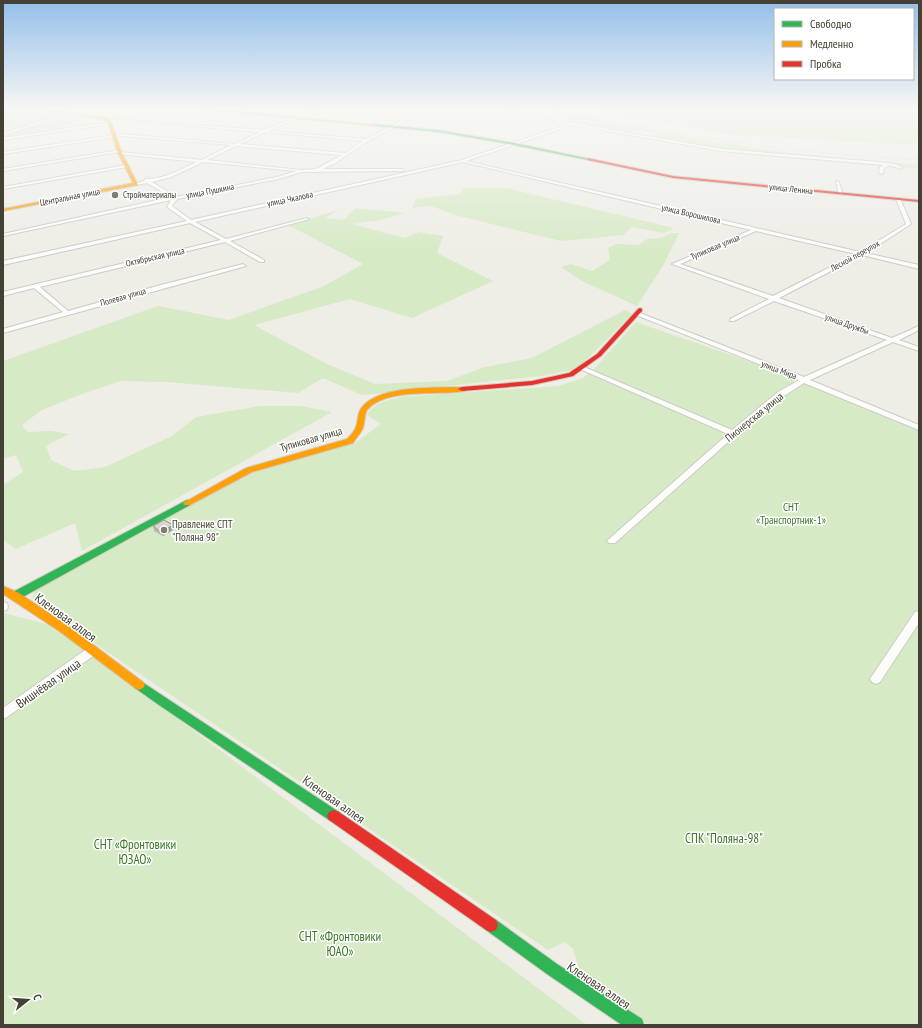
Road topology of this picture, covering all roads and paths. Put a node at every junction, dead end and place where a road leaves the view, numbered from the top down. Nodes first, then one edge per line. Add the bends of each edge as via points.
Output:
1 (93, 156) edge
2 (121, 156) edge
3 (161, 156) edge
4 (212, 156) edge
5 (342, 156) edge
6 (478, 156) edge
7 (572, 156) edge
8 (789, 156) edge
9 (204, 160) junction
10 (463, 161) junction
11 (887, 165) junction
12 (126, 166) junction
13 (901, 168) dead end
14 (3, 170) edge
15 (420, 170) junction
16 (302, 171) junction
17 (881, 173) dead end
18 (146, 180) junction
19 (837, 182) dead end
20 (136, 184) junction
21 (3, 188) edge
22 (840, 194) junction
23 (175, 198) junction
24 (898, 199) junction
25 (919, 201) edge
26 (3, 210) edge
27 (307, 218) dead end
28 (190, 221) junction
29 (756, 229) junction
30 (3, 235) edge
31 (224, 241) junction
32 (862, 253) junction
33 (262, 261) dead end
34 (3, 263) edge
35 (675, 264) joint
36 (243, 266) dead end
37 (919, 268) edge
38 (35, 286) junction
39 (3, 294) edge
40 (775, 298) junction
41 (639, 312) joint
42 (67, 313) junction
43 (732, 320) dead end
44 (919, 328) edge
45 (3, 331) edge
46 (894, 340) junction
47 (919, 349) edge
48 (582, 368) junction
49 (804, 380) junction
50 (919, 428) edge
51 (733, 433) junction
52 (612, 542) dead end
53 (3, 590) edge
54 (15, 596) junction
55 (919, 615) edge
56 (92, 651) junction
57 (876, 679) dead end
58 (3, 714) edge
59 (636, 1025) edge

1 - 14 street
2 - 12 street
3 - 9 street
4 - 9 street, Центральная улица
5 - 16 street, улица Пушкина via 320,169
6 - 10 street, улица Чкалова
7 - 22 street, улица Ленина via 673,177
8 - 11 street
9 - 16 street
9 - 18 street, Центральная улица via 170,176
10 - 15 street, улица Чкалова
10 - 29 street, улица Ворошилова
11 - 13 street
11 - 17 street via 882,167
12 - 20 street
12 - 21 street
15 - 16 street
15 - 28 street, улица Чкалова
16 - 23 street, улица Пушкина
18 - 20 street, Центральная улица
18 - 23 street
19 - 22 street
20 - 26 street, Центральная улица
22 - 24 street, улица Ленина
23 - 28 street via 169,206
23 - 30 street, улица Пушкина
24 - 25 street, улица Ленина
24 - 32 street, Лесной переулок via 909,224
27 - 31 street, Октябрьская улица
28 - 31 street
28 - 34 street, улица Чкалова
29 - 32 street, улица Ворошилова
29 - 35 street, Тупиковая улица
31 - 33 street
31 - 38 street, Октябрьская улица
32 - 37 street, улица Ворошилова
32 - 40 street, Лесной переулок
35 - 40 street, улица Дружбы
36 - 42 street, Полевая улица
38 - 39 street, Октябрьская улица
38 - 42 street
40 - 43 street, Лесной переулок
40 - 46 street, улица Дружбы
41 - 48 street, Тупиковая улица via 599,355
41 - 49 street, улица Мира
42 - 45 street, Полевая улица
44 - 46 street, Пионерская улица
46 - 47 street, улица Дружбы
46 - 49 street, Пионерская улица
48 - 51 street
48 - 54 street, Тупиковая улица via 571,375 532,383 392,394 377,398 363,410 360,426 350,441 249,470
49 - 50 street, улица Мира
49 - 51 street, Пионерская улица via 781,394
51 - 52 street, Пионерская улица
53 - 54 street, Кленовая аллея
54 - 56 street, Кленовая аллея
55 - 57 street
56 - 58 street, Вишнёвая улица
56 - 59 street, Кленовая аллея via 179,714 286,782

